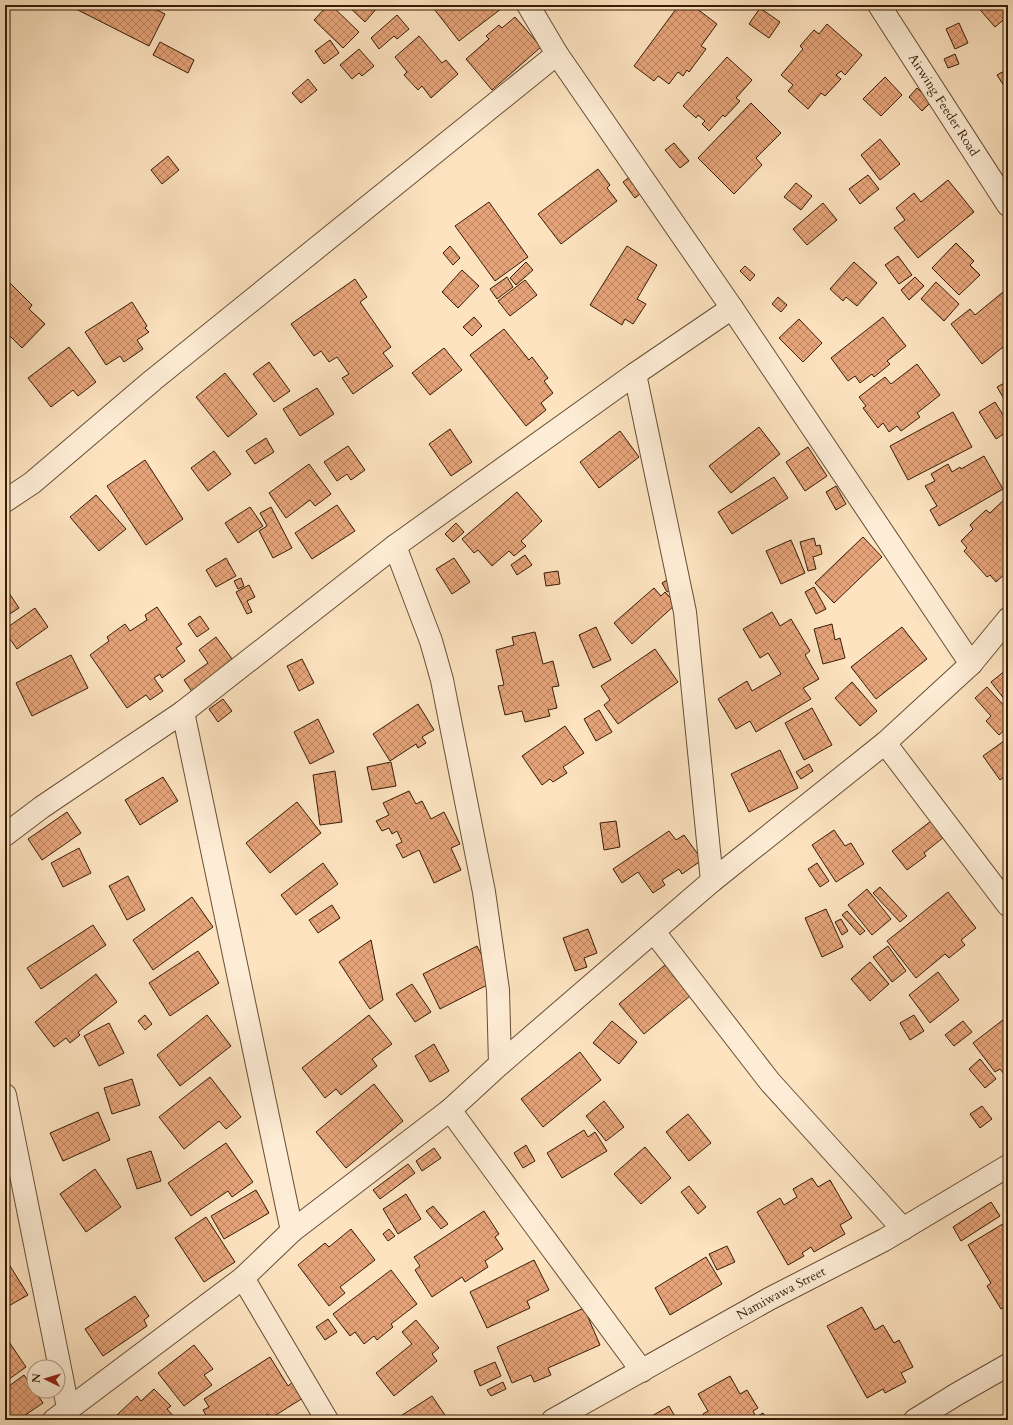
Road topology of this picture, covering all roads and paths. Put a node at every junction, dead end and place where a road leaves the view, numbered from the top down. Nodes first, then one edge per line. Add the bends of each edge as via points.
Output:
1 (528, 5) edge
2 (878, 5) edge
3 (557, 54) junction
4 (1008, 205) edge
5 (732, 308) junction
6 (635, 374) junction
7 (5, 501) edge
8 (395, 546) junction
9 (1008, 619) edge
10 (971, 664) junction
11 (183, 712) junction
12 (885, 743) junction
13 (5, 835) edge
14 (712, 881) junction
15 (1008, 905) edge
16 (654, 932) junction
17 (500, 1064) junction
18 (5, 1095) edge
19 (450, 1110) junction
20 (1008, 1166) edge
21 (903, 1229) junction
22 (292, 1231) junction
23 (243, 1278) junction
24 (1008, 1365) edge
25 (642, 1371) junction
26 (61, 1414) edge
27 (327, 1420) edge
28 (553, 1420) edge
29 (915, 1420) edge

1 - 3 street
2 - 4 street, Airwing Feeder Road
3 - 5 street
3 - 7 street via 152,380 32,483
5 - 6 street
5 - 10 street
6 - 8 street
6 - 14 street via 685,612
8 - 11 street
8 - 17 street via 431,640 444,688 484,892 498,990
9 - 10 street
10 - 12 street
11 - 13 street via 42,807
11 - 22 street
12 - 14 street
12 - 15 street
14 - 16 street
16 - 17 street
16 - 21 street via 770,1082
17 - 19 street
18 - 26 street
19 - 22 street
19 - 25 street
20 - 21 street, Namiwawa Street
21 - 25 street, Namiwawa Street via 769,1299
22 - 23 street
23 - 26 street
23 - 27 street
24 - 29 street
25 - 28 street, Namiwawa Street

